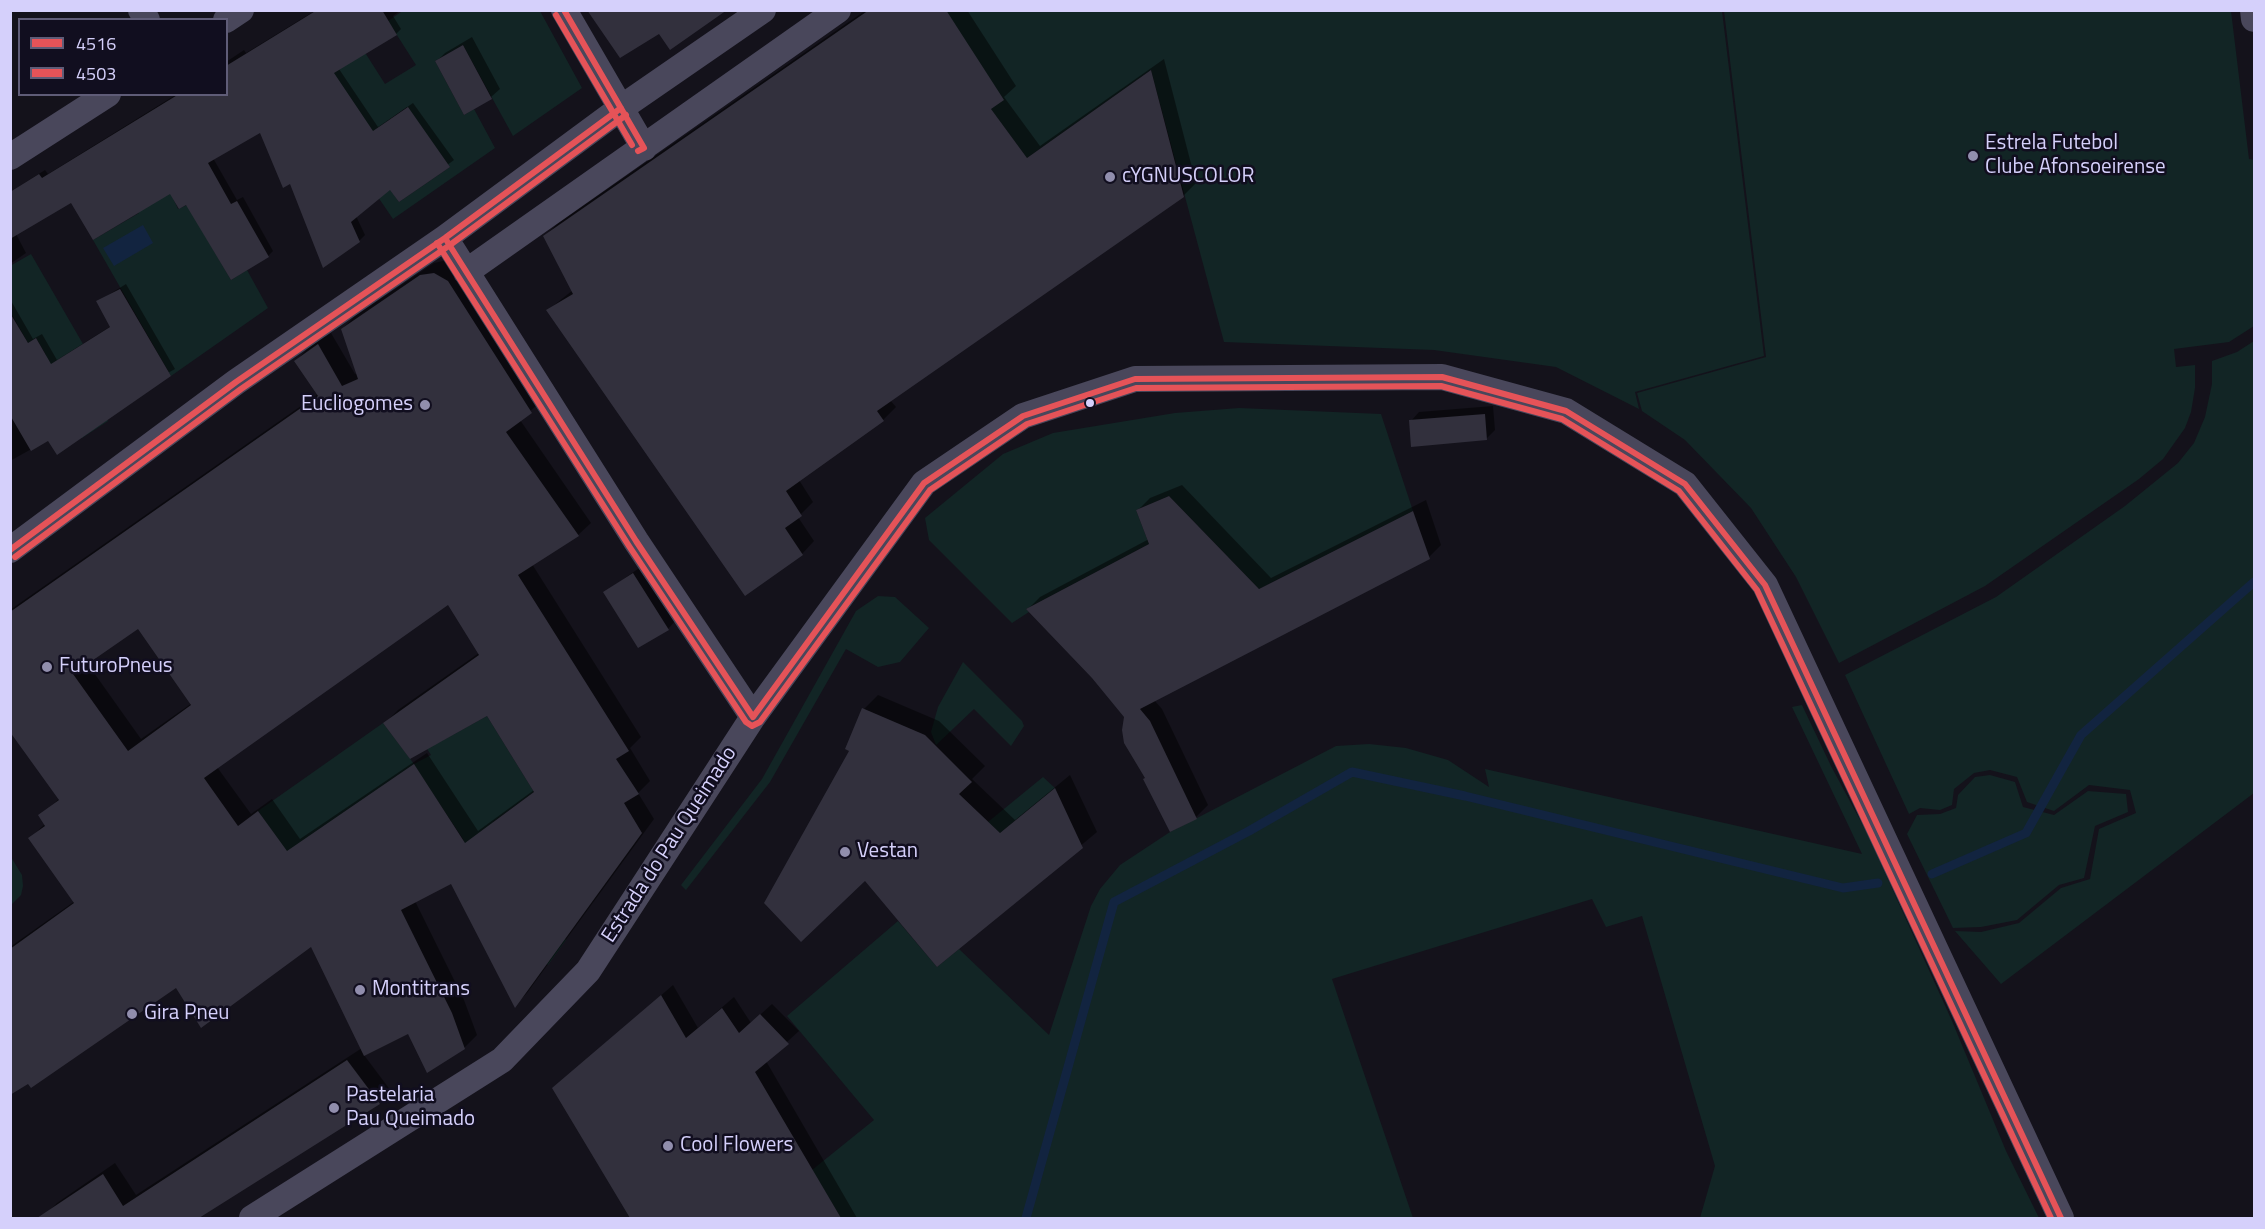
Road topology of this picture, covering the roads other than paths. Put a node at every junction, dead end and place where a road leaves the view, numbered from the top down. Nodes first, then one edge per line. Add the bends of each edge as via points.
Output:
1 (241, 10) edge
2 (564, 10) edge
3 (763, 10) edge
4 (838, 10) edge
5 (2253, 10) edge
6 (228, 19) edge
7 (2254, 19) edge
8 (105, 96) edge
9 (621, 108) junction
10 (644, 148) junction
11 (10, 157) edge
12 (445, 238) junction
13 (466, 272) junction
14 (10, 550) edge
15 (753, 717) junction
16 (252, 1218) edge
17 (2061, 1218) edge

1 - 6 street
2 - 9 street
3 - 9 street
4 - 10 street
5 - 7 street
8 - 11 street
9 - 10 street
9 - 12 street
10 - 13 street
12 - 13 street
12 - 14 street via 236,382
13 - 15 street
15 - 16 street, Estrada do Pau Queimado via 588,971 502,1060
15 - 17 street, Estrada do Pau Queimado via 924,483 1023,416 1135,379 1442,377 1566,411 1685,484 1766,585

